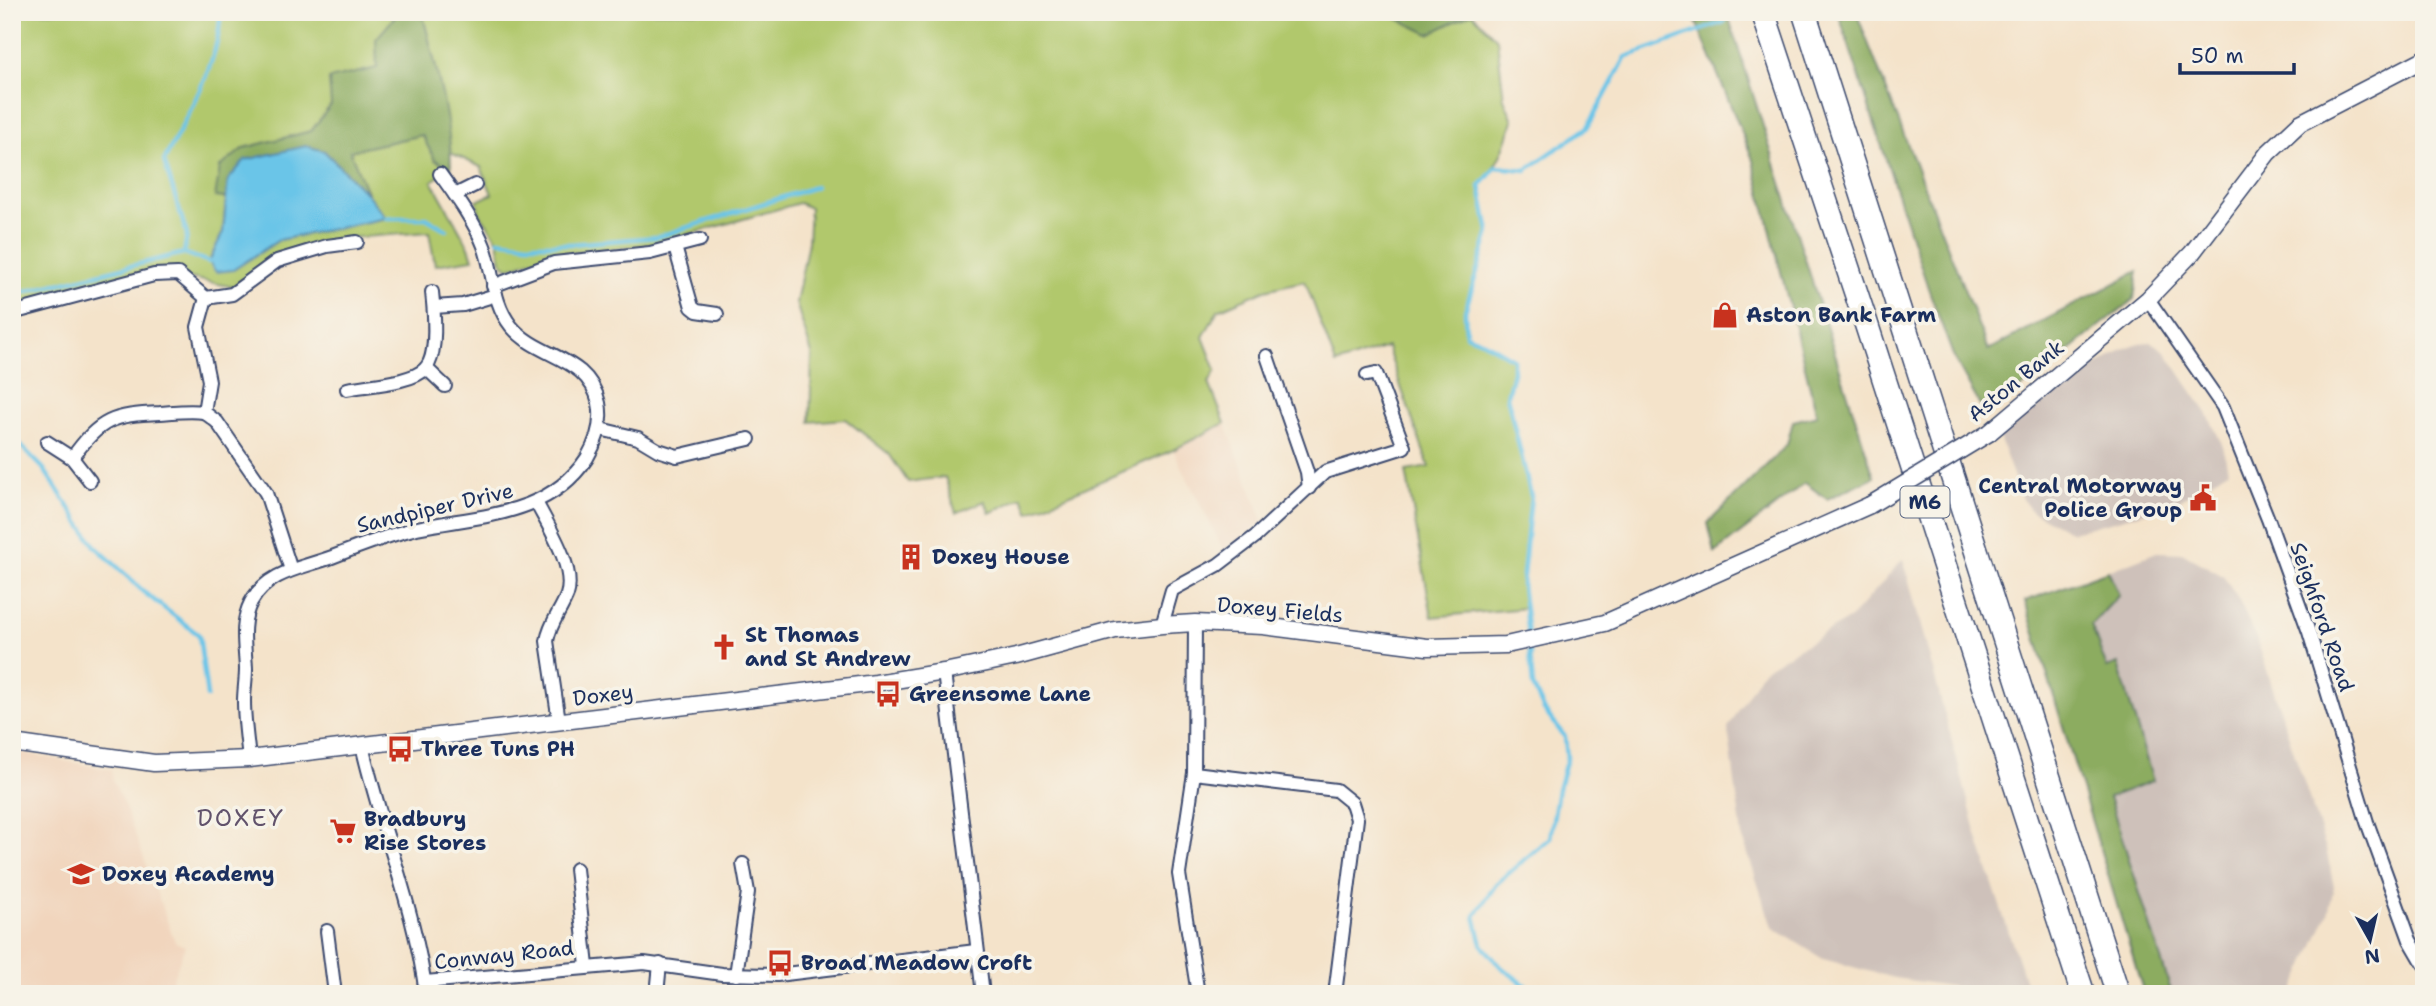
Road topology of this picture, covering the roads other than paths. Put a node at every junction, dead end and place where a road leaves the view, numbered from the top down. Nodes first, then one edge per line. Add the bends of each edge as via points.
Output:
1 (1763, 12) edge
2 (1804, 12) edge
3 (2424, 59) edge
4 (440, 174) dead end
5 (475, 186) dead end
6 (455, 195) junction
7 (700, 240) dead end
8 (357, 242) dead end
9 (675, 247) junction
10 (495, 290) junction
11 (432, 292) dead end
12 (206, 298) junction
13 (2148, 299) junction
14 (434, 307) junction
15 (12, 313) edge
16 (717, 314) dead end
17 (1267, 356) dead end
18 (426, 368) junction
19 (1367, 375) dead end
20 (445, 386) dead end
21 (346, 389) dead end
22 (204, 412) junction
23 (600, 429) junction
24 (749, 439) dead end
25 (47, 442) dead end
26 (72, 458) junction
27 (90, 481) dead end
28 (1309, 488) junction
29 (536, 502) junction
30 (290, 570) junction
31 (1195, 624) junction
32 (1162, 625) junction
33 (1506, 645) joint
34 (944, 672) junction
35 (559, 721) junction
36 (12, 743) edge
37 (362, 745) junction
38 (249, 759) junction
39 (1195, 773) junction
40 (743, 864) dead end
41 (576, 869) dead end
42 (327, 931) dead end
43 (976, 951) junction
44 (660, 964) junction
45 (2424, 964) edge
46 (587, 966) junction
47 (736, 975) junction
48 (426, 988) edge
49 (335, 994) edge
50 (657, 994) edge
51 (983, 994) edge
52 (1198, 994) edge
53 (1335, 994) edge
54 (2084, 994) edge
55 (2118, 994) edge

1 - 54 highway, M6
2 - 55 highway, M6
3 - 13 street, Aston Bank via 2301,123 2268,153 2192,253
4 - 6 street
5 - 6 street
6 - 10 street via 484,246
7 - 9 street
8 - 12 street via 277,261 232,294
9 - 10 street via 616,258 554,262
9 - 16 street via 692,307
10 - 14 street via 463,305
10 - 23 street via 509,324 522,337 569,361 590,381 600,405
11 - 14 street
12 - 15 street via 178,274 154,275
12 - 22 street via 198,327 209,371
13 - 33 street, Aston Bank, bridge via 1989,433 1870,505 1605,623
13 - 45 street, Seighford Road via 2223,407 2309,632 2367,822 2410,940
14 - 18 street via 433,346
17 - 28 street
18 - 20 street
18 - 21 street via 409,378
19 - 28 street via 1376,373 1404,447 1325,471
22 - 26 street via 112,419 92,432
22 - 30 street via 217,422 266,493
23 - 24 street via 638,438 677,456
23 - 29 street, Sandpiper Drive via 581,466
25 - 26 street
26 - 27 street
28 - 32 street via 1256,536 1172,590
29 - 30 street, Sandpiper Drive via 415,529
29 - 35 street via 569,579 547,641
30 - 38 street, Sandpiper Drive via 266,584 246,614 244,698
31 - 32 street, Doxey
31 - 33 street, Doxey Fields via 1263,626 1427,646
31 - 39 street, Doxey Fields
32 - 34 street, Doxey via 1115,630
34 - 35 street, Doxey
34 - 43 street
35 - 37 street, Doxey
36 - 38 street, Doxey via 154,763
37 - 38 street, Doxey
37 - 48 street via 412,919
39 - 52 street, Doxey Fields via 1179,874
39 - 53 street via 1336,790 1352,803 1357,820
40 - 47 street via 748,892
41 - 46 street, Conway Road
42 - 49 street
43 - 47 street, Conway Road via 777,975
43 - 51 street
44 - 46 street, Conway Road
44 - 47 street, Conway Road
44 - 50 street
46 - 48 street, Conway Road

